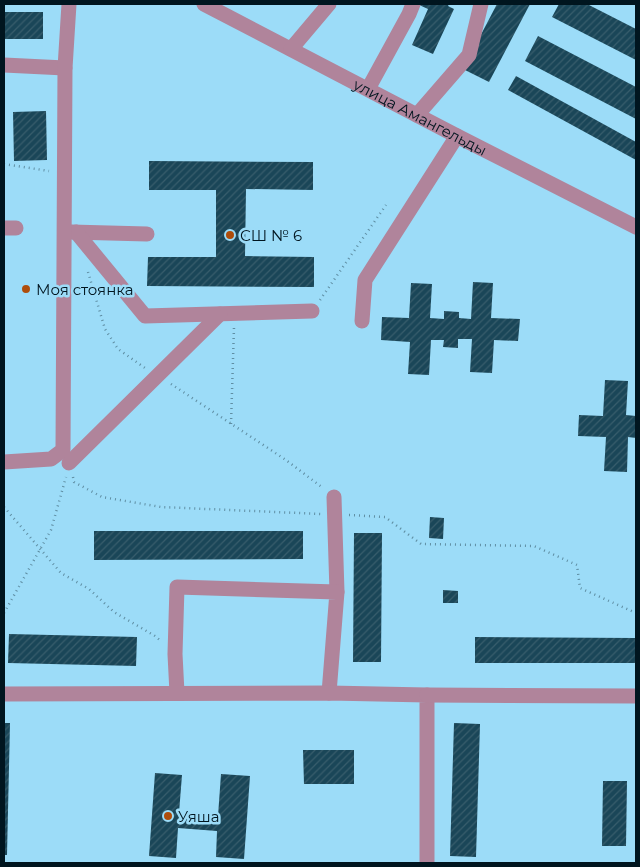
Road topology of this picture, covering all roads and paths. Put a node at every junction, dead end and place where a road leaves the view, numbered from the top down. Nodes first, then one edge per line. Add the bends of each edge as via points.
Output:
1 (69, 4) edge
2 (204, 4) edge
3 (329, 4) edge
4 (413, 4) edge
5 (481, 4) edge
6 (222, 8) edge
7 (291, 49) junction
8 (4, 65) edge
9 (65, 68) junction
10 (368, 89) junction
11 (417, 115) junction
12 (457, 136) junction
13 (4, 164) edge
14 (65, 173) junction
15 (386, 205) dead end
16 (636, 227) edge
17 (70, 232) junction
18 (147, 234) dead end
19 (86, 267) dead end
20 (312, 311) joint
21 (227, 313) junction
22 (362, 321) dead end
23 (158, 376) junction
24 (231, 424) junction
25 (4, 462) edge
26 (69, 463) junction
27 (334, 497) joint
28 (4, 508) edge
29 (335, 515) junction
30 (41, 548) junction
31 (337, 592) junction
32 (4, 613) edge
33 (636, 613) edge
34 (175, 654) junction
35 (177, 693) junction
36 (330, 693) junction
37 (4, 694) edge
38 (427, 695) junction
39 (636, 696) edge
40 (427, 863) edge

1 - 9 street
2 - 6 street, улица Амангельды
3 - 7 street
4 - 10 street
5 - 11 street via 469,55
6 - 7 street, улица Амангельды
7 - 10 street, улица Амангельды
8 - 9 street
9 - 14 street
10 - 11 street, улица Амангельды
11 - 12 street, улица Амангельды
12 - 16 street, улица Амангельды
12 - 22 street via 365,280
13 - 14 path
14 - 17 street
15 - 20 path
17 - 18 street
17 - 21 street via 145,316
17 - 25 street via 63,450 52,459
19 - 23 path via 105,329 118,349
20 - 21 street
21 - 23 street
21 - 24 path
23 - 24 path
23 - 26 street
24 - 27 path
26 - 29 path via 74,482 102,497 161,507
26 - 30 path via 51,530
27 - 29 street
28 - 30 path
29 - 31 street
29 - 33 path via 385,517 421,544 534,546 577,565 580,588
30 - 32 path
30 - 34 path via 61,572 89,589 114,612 155,636
31 - 34 street via 177,586
31 - 36 street
34 - 35 street
35 - 36 street
35 - 37 street
36 - 38 street
38 - 39 street
38 - 40 street

